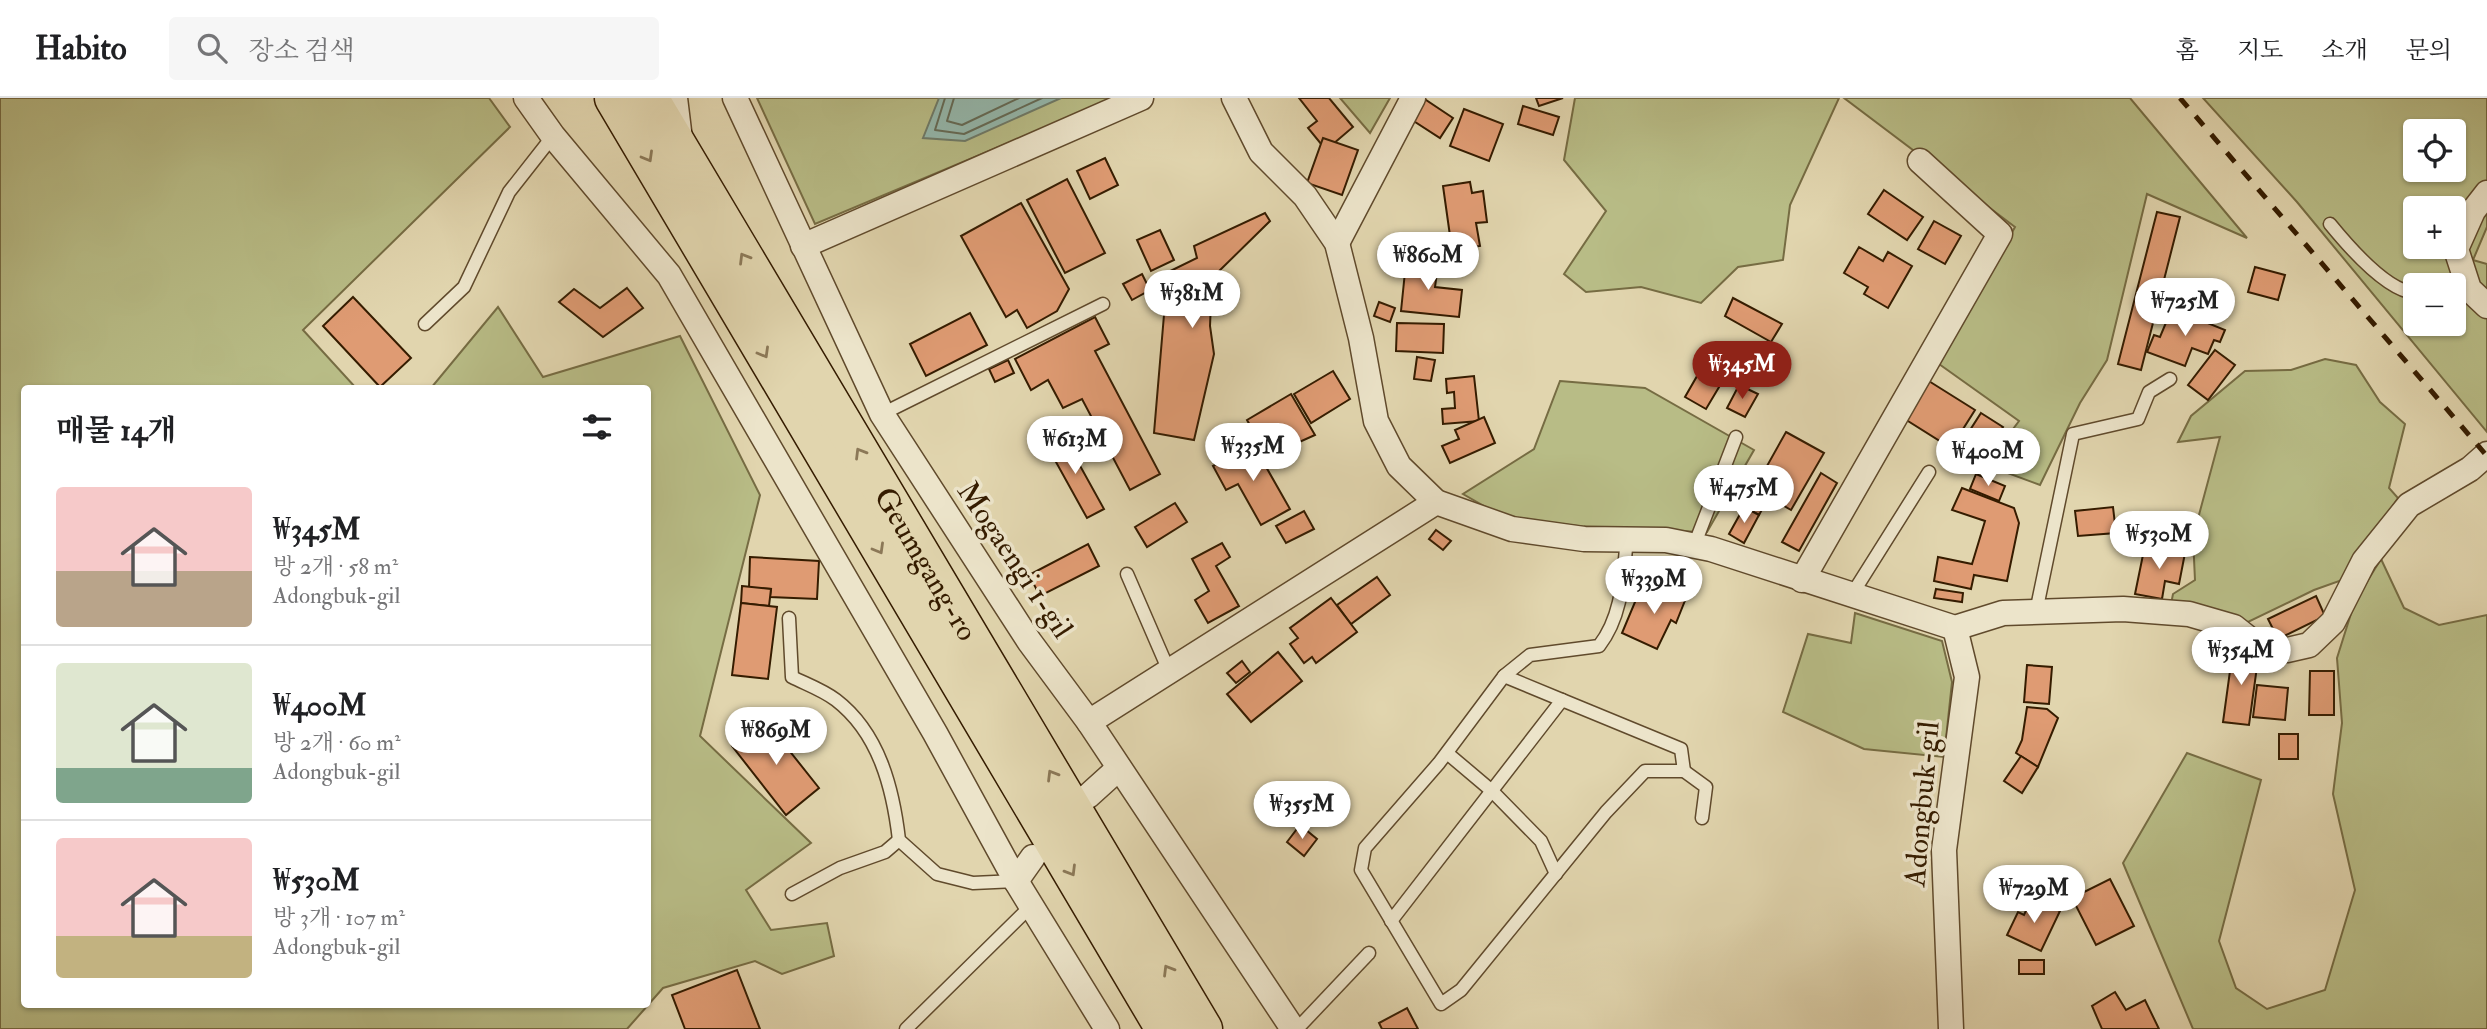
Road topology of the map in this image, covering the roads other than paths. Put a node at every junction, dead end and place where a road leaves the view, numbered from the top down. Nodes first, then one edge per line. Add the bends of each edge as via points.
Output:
1 (526, 98) edge
2 (614, 98) edge
3 (649, 98) edge
4 (676, 98) edge
5 (735, 98) edge
6 (1141, 98) edge
7 (1234, 98) edge
8 (1413, 98) edge
9 (553, 136) junction
10 (682, 153) junction
11 (1920, 161) dead end
12 (2487, 193) edge
13 (2330, 224) dead end
14 (1337, 243) junction
15 (803, 246) junction
16 (2459, 273) edge
17 (2403, 292) edge
18 (2466, 293) edge
19 (1103, 304) dead end
20 (2487, 306) edge
21 (425, 324) dead end
22 (2170, 379) dead end
23 (882, 414) junction
24 (1736, 437) dead end
25 (2487, 454) edge
26 (1928, 472) dead end
27 (1436, 502) junction
28 (1628, 538) junction
29 (1694, 546) junction
30 (1127, 574) dead end
31 (1802, 580) junction
32 (1851, 597) junction
33 (2036, 612) junction
34 (789, 618) dead end
35 (1955, 628) junction
36 (1169, 671) junction
37 (1504, 676) junction
38 (1562, 700) junction
39 (1089, 722) junction
40 (1447, 753) junction
41 (1119, 768) junction
42 (1684, 771) junction
43 (1492, 791) junction
44 (1088, 796) dead end
45 (1702, 818) dead end
46 (899, 840) junction
47 (1033, 857) dead end
48 (1556, 874) junction
49 (1016, 881) junction
50 (792, 894) dead end
51 (1031, 906) junction
52 (1391, 921) junction
53 (1369, 953) dead end
54 (906, 1029) edge
55 (1107, 1029) edge
56 (1165, 1029) edge
57 (1203, 1029) edge
58 (1295, 1029) edge
59 (1951, 1029) edge

1 - 9 street
2 -> 56 highway, Geumgang-ro
3 - 10 highway, Geumgang-ro
4 - 10 street
5 - 15 street, Mogaengi 1-gil
6 - 15 street
7 - 14 street via 1261,152 1305,196
8 - 14 street
9 - 21 lane via 509,192 464,286
9 - 49 street via 668,275
57 -> 10 highway, Geumgang-ro
11 - 31 street via 2000,234
12 - 16 street via 2473,211 2456,250
13 - 17 lane
14 - 27 street via 1362,338 1376,421 1399,466
15 - 23 street, Mogaengi 1-gil
18 - 20 street
19 - 23 lane
22 - 33 lane via 2149,392 2138,419 2073,434
23 - 39 street, Mogaengi 1-gil via 1029,640
24 - 29 lane
25 - 33 street via 2409,505 2364,561 2333,622 2309,645 2287,650 2258,646 2234,627 2189,614 2123,608
26 - 32 lane
27 - 28 street via 1512,529 1555,537
27 - 36 street
28 - 29 street
28 - 37 lane via 1613,629 1599,646 1530,655
29 - 31 street
30 - 36 lane
31 - 32 street
32 - 35 street
33 - 35 street via 2003,612
34 - 46 lane via 792,677 835,699 860,724 883,765 894,799
35 - 59 street, Adongbuk-gil via 1967,677 1944,850
36 - 39 street
37 - 38 lane
37 - 40 lane
38 - 42 lane via 1681,749
38 - 43 lane
39 - 41 street, Mogaengi 1-gil
40 - 43 lane
40 - 52 lane via 1365,848 1361,870
41 - 44 street
41 - 58 street, Mogaengi 1-gil
42 - 45 lane via 1706,787
42 - 48 lane via 1645,771
43 - 48 lane via 1541,841
43 - 52 lane
46 - 49 lane via 937,874 973,883
46 - 50 lane via 885,852 840,868
47 - 49 street
48 - 52 lane via 1461,990 1440,1004
49 - 51 street
51 - 54 lane
51 - 55 street
53 - 58 lane

